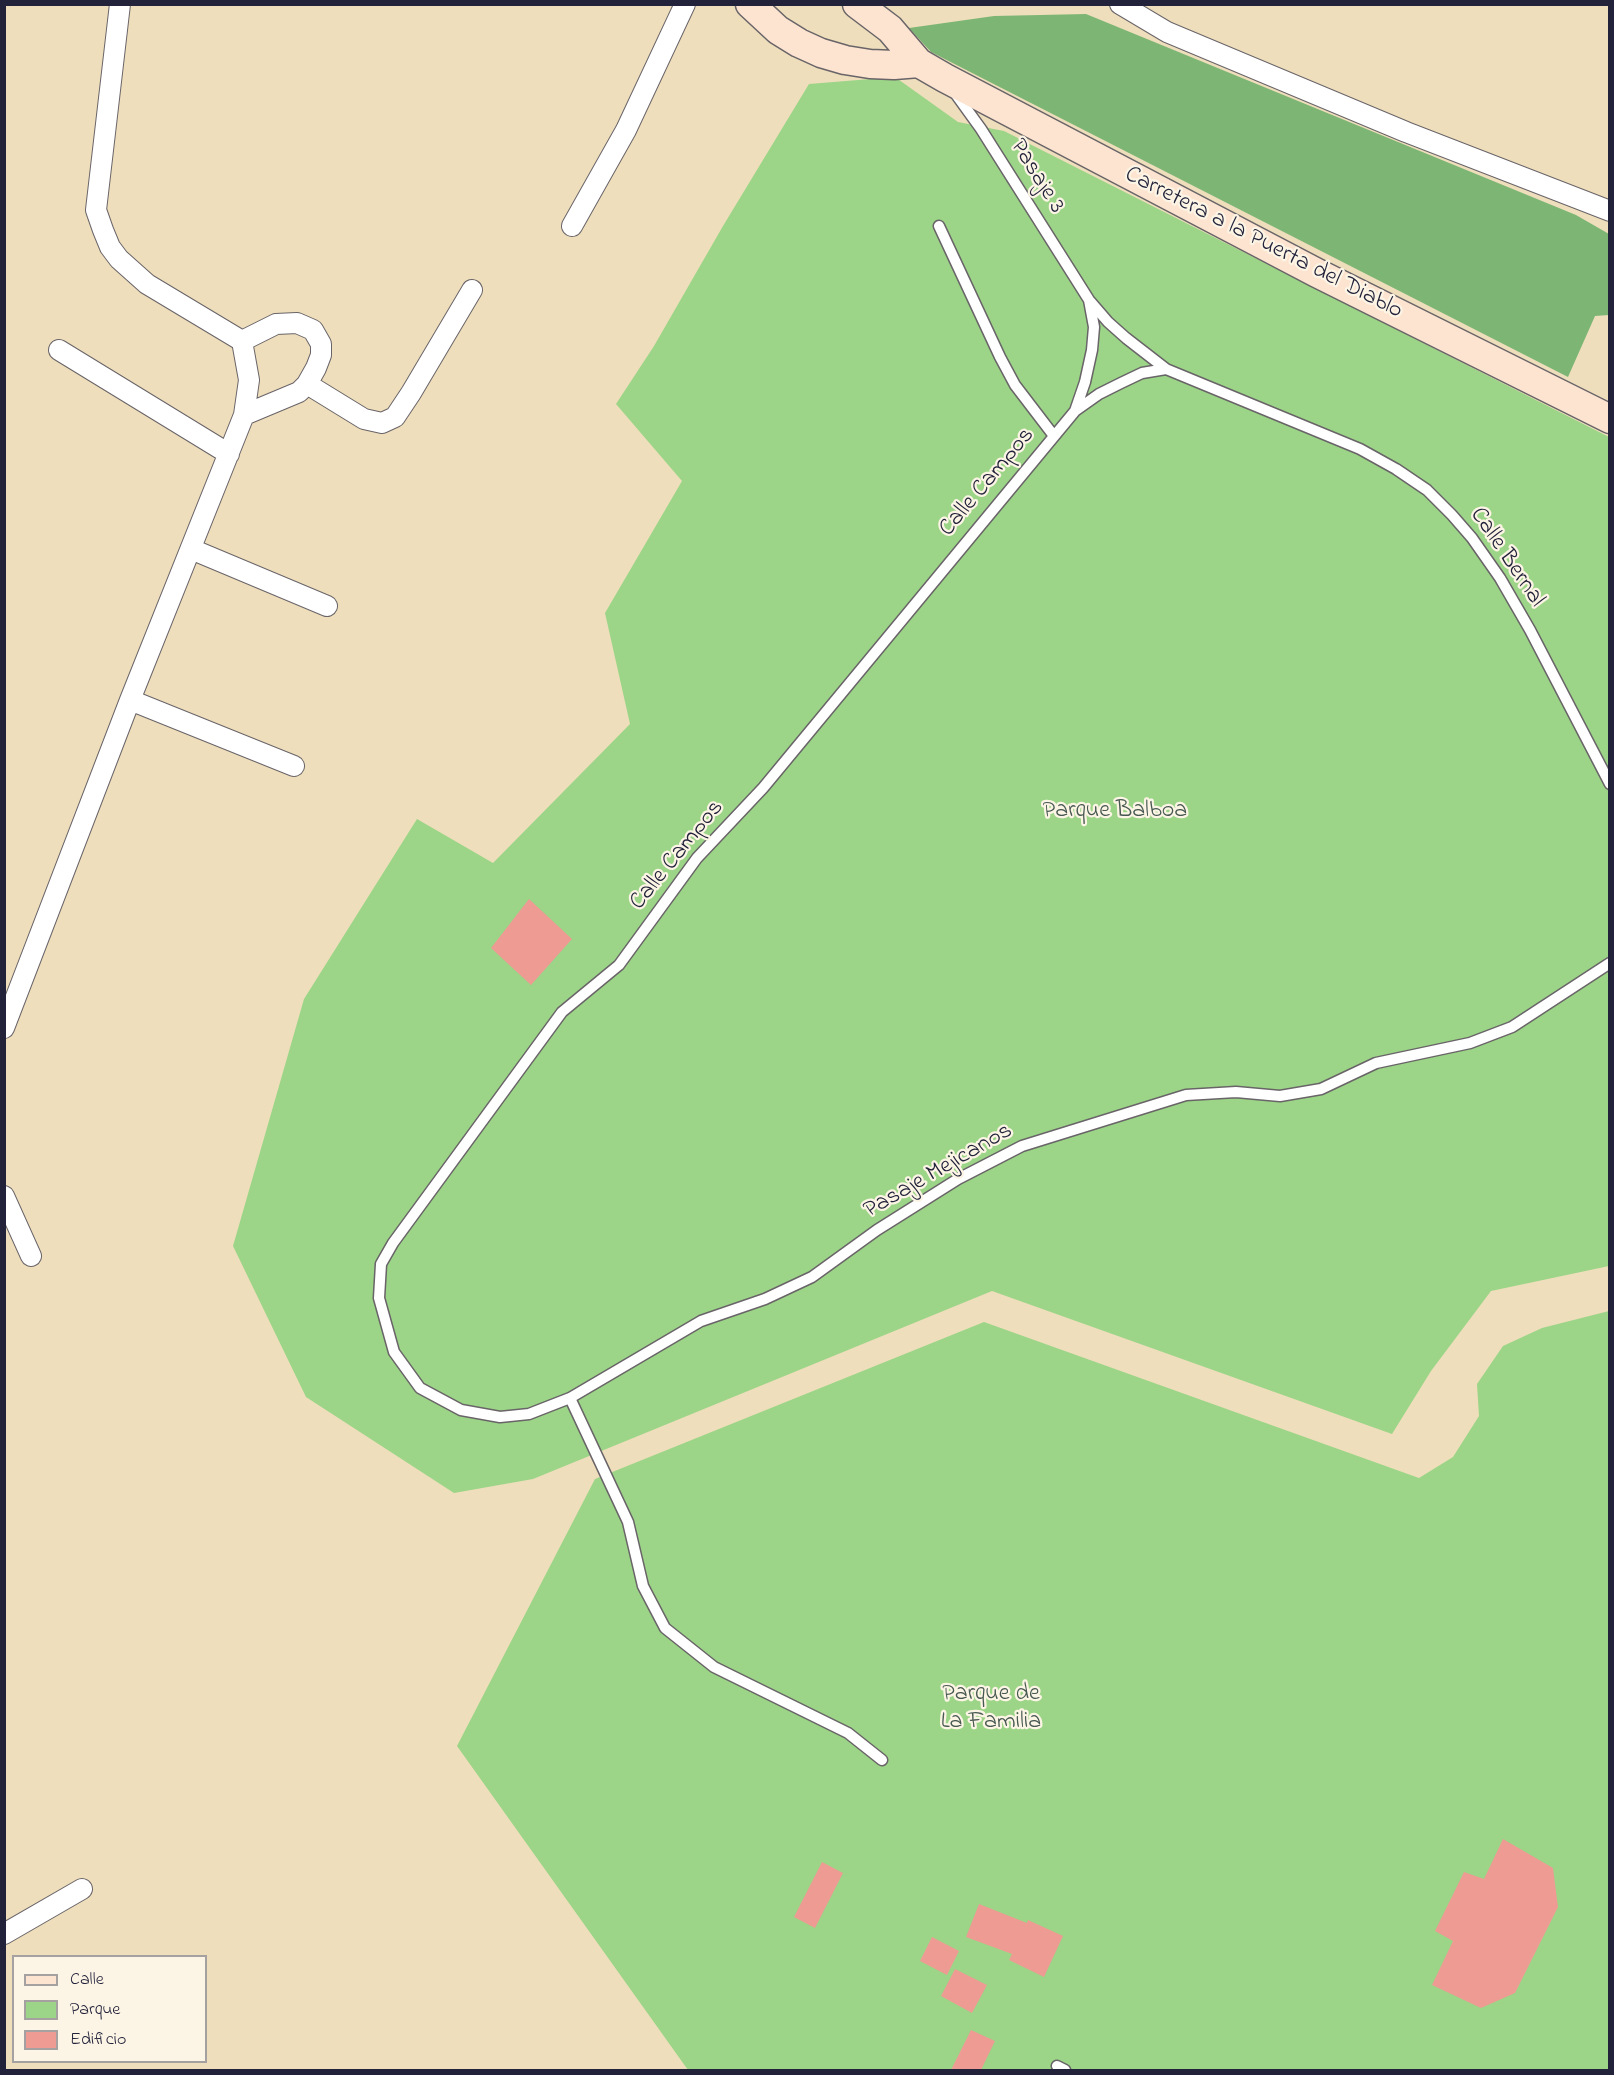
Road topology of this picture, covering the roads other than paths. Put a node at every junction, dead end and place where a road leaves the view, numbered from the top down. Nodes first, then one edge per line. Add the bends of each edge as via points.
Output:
1 (120, 4) edge
2 (685, 4) edge
3 (750, 4) edge
4 (857, 4) edge
5 (1120, 4) edge
6 (919, 63) junction
7 (945, 78) junction
8 (1610, 211) edge
9 (572, 226) dead end
10 (939, 226) dead end
11 (472, 290) dead end
12 (1089, 300) junction
13 (242, 341) junction
14 (59, 350) dead end
15 (1166, 369) junction
16 (307, 384) junction
17 (1075, 411) junction
18 (244, 415) junction
19 (1610, 419) edge
20 (1054, 436) junction
21 (229, 454) junction
22 (190, 549) junction
23 (327, 606) dead end
24 (130, 700) junction
25 (294, 766) dead end
26 (1610, 783) edge
27 (1610, 963) edge
28 (4, 1028) edge
29 (4, 1196) edge
30 (31, 1256) dead end
31 (394, 1352) joint
32 (570, 1398) junction
33 (882, 1760) dead end
34 (82, 1889) dead end
35 (4, 1934) edge

1 - 13 street via 96,210 103,230 120,260 147,284
2 - 9 street via 626,129
3 - 6 main road via 778,30 821,53 870,64
4 - 6 main road, Carretera a la Puerta del Diablo via 890,28
5 - 8 street via 1167,32 1406,132
6 - 7 main road, Carretera a la Puerta del Diablo
7 - 12 lane, Pasaje 3
7 - 19 main road, Carretera a la Puerta del Diablo via 1317,273
10 - 20 lane via 1015,385
11 - 16 street via 395,417 382,423 364,419
12 - 15 lane, Calle Bernal via 1114,327
12 - 17 lane via 1094,327 1092,350
13 - 16 street via 276,324 297,323 313,330 321,344 321,355
13 - 18 street via 249,380
14 - 21 street
15 - 17 lane via 1131,378
15 - 26 lane, Calle Bernal via 1360,449 1427,490 1472,538 1500,578
16 - 18 street via 299,392
17 - 20 lane, Calle Campos
18 - 21 street
20 - 31 lane, Calle Campos via 763,788 697,858 620,965 562,1012 393,1243 381,1264 379,1298
21 - 22 street
22 - 23 street
22 - 24 street
24 - 25 street
24 - 28 street
27 - 32 lane, Pasaje Mejicanos via 1512,1027 1470,1043 1376,1063 1321,1089 1280,1096 1236,1092 1186,1095 1022,1146 897,1217 812,1277 765,1299 701,1321
29 - 30 street
31 - 32 lane, Pasaje Mejicanos via 420,1388 461,1410 500,1417 529,1414
32 - 33 lane via 628,1522 644,1586 665,1628 714,1667 848,1733
34 - 35 street

